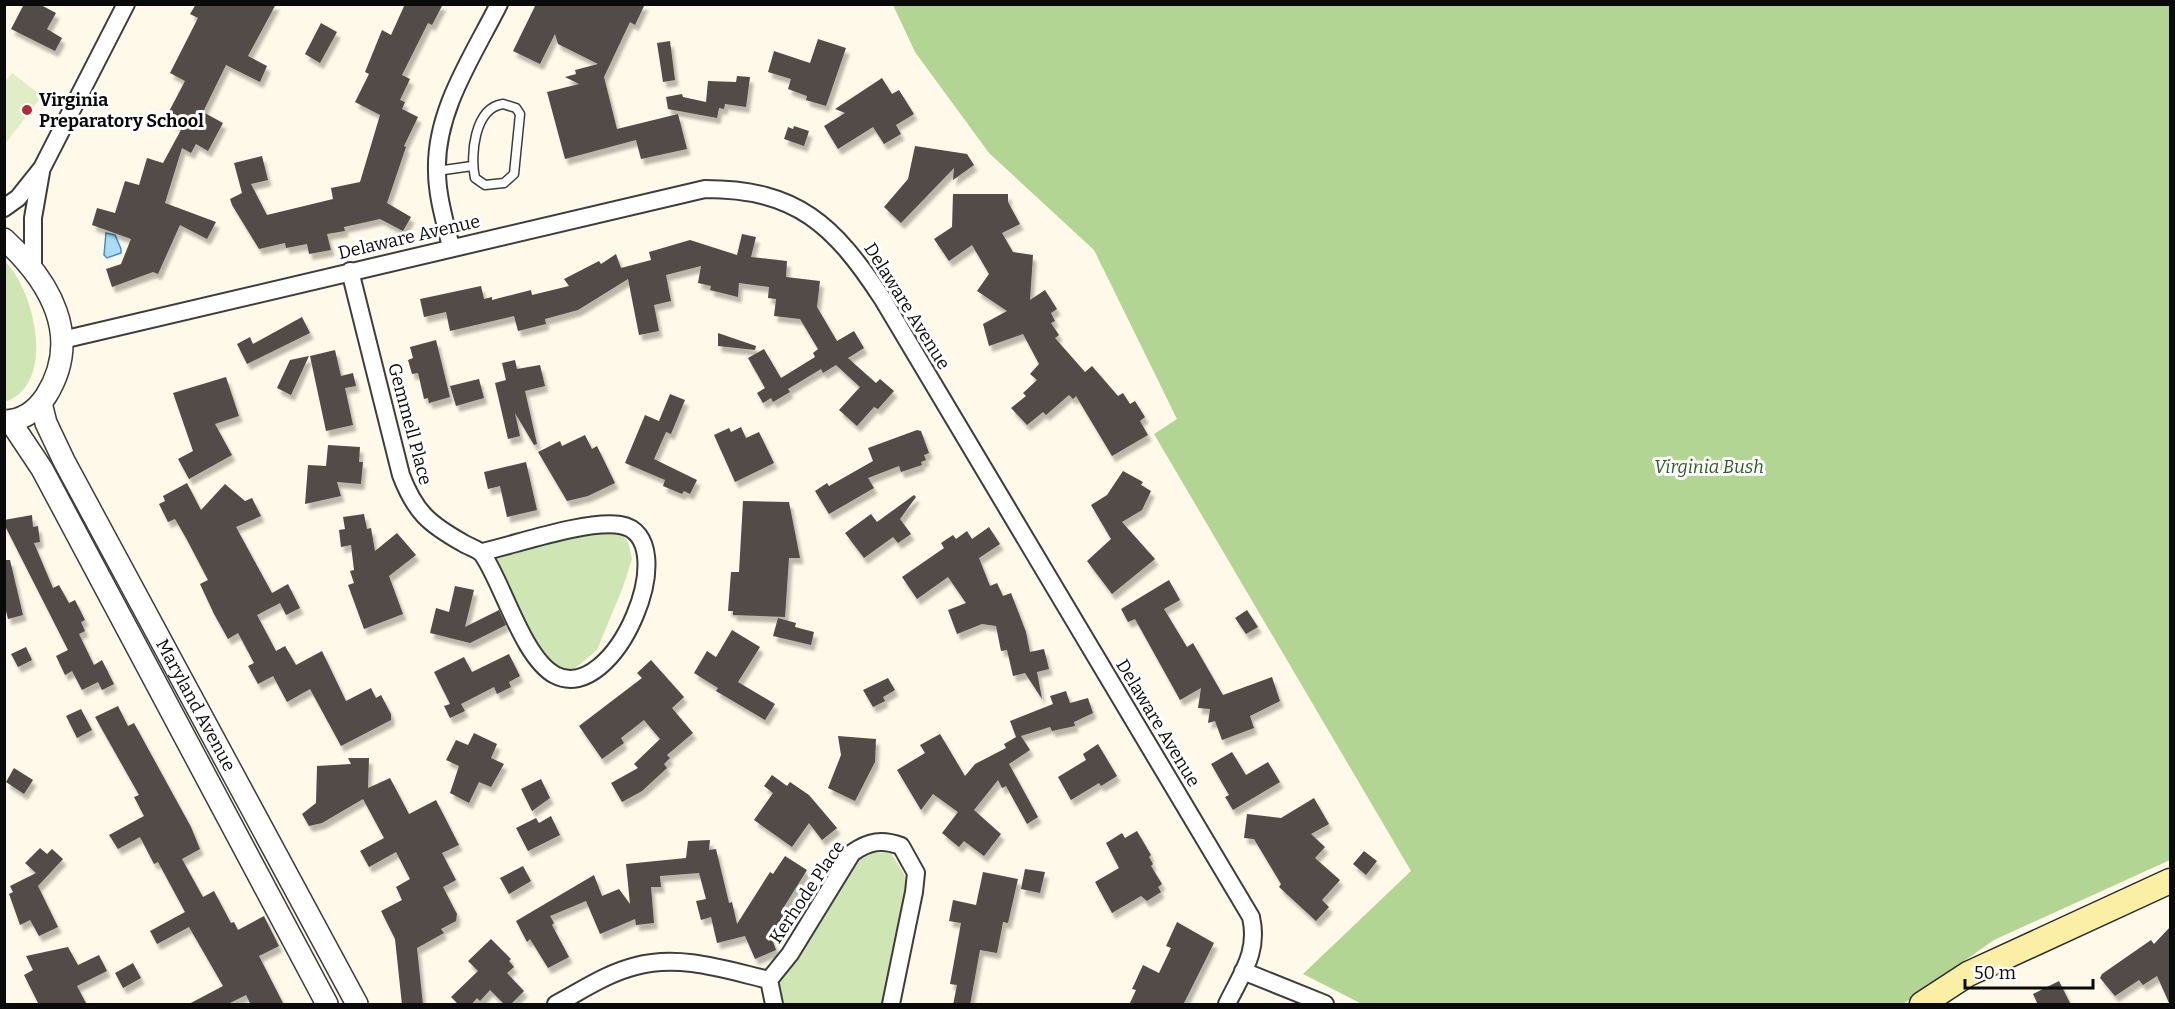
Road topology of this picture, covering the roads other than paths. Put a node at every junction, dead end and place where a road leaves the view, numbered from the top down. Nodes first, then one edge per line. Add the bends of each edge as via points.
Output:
1 (126, 4) edge
2 (499, 4) edge
3 (472, 165) junction
4 (42, 168) junction
5 (437, 171) junction
6 (4, 208) edge
7 (4, 238) edge
8 (451, 247) junction
9 (33, 267) junction
10 (351, 271) junction
11 (62, 340) junction
12 (41, 404) junction
13 (7, 421) edge
14 (482, 552) junction
15 (2170, 881) edge
16 (1243, 971) junction
17 (769, 980) junction
18 (327, 1005) edge
19 (357, 1005) edge
20 (556, 1005) edge
21 (774, 1005) edge
22 (891, 1005) edge
23 (1227, 1005) edge
24 (1325, 1005) edge
25 (1922, 1005) edge

1 - 4 street
2 - 5 street via 448,108 440,130
3 - 3 lane via 474,142 492,107 503,104 516,108 520,114 520,133 511,179 485,185 475,178
3 - 5 lane
4 - 6 street via 18,198
4 - 9 street via 33,218
5 - 8 street
7 - 9 street
8 - 10 street, Delaware Avenue
8 - 16 street, Delaware Avenue via 705,189 735,189 762,195 807,214 832,232 882,298 1251,917 1253,951
9 - 11 street via 46,285 58,315
10 - 11 street, Delaware Avenue
10 - 14 street, Gemmell Place via 401,475 411,500 424,518
11 - 12 street via 56,379
12 - 13 street via 27,416
12 - 19 street, Maryland Avenue via 64,461
13 - 18 street, Maryland Avenue via 23,437 42,469
14 - 14 street via 603,524 619,525 632,528 645,544 647,572 640,600 607,661 584,678 572,680 552,674 537,657
15 - 25 main road via 1968,974
16 - 23 street, Delaware Avenue
16 - 24 street
17 - 20 street via 700,964 636,965
17 - 21 street
17 - 22 street, Kerhode Place via 790,954 852,853 877,841 890,842 902,846 916,873

